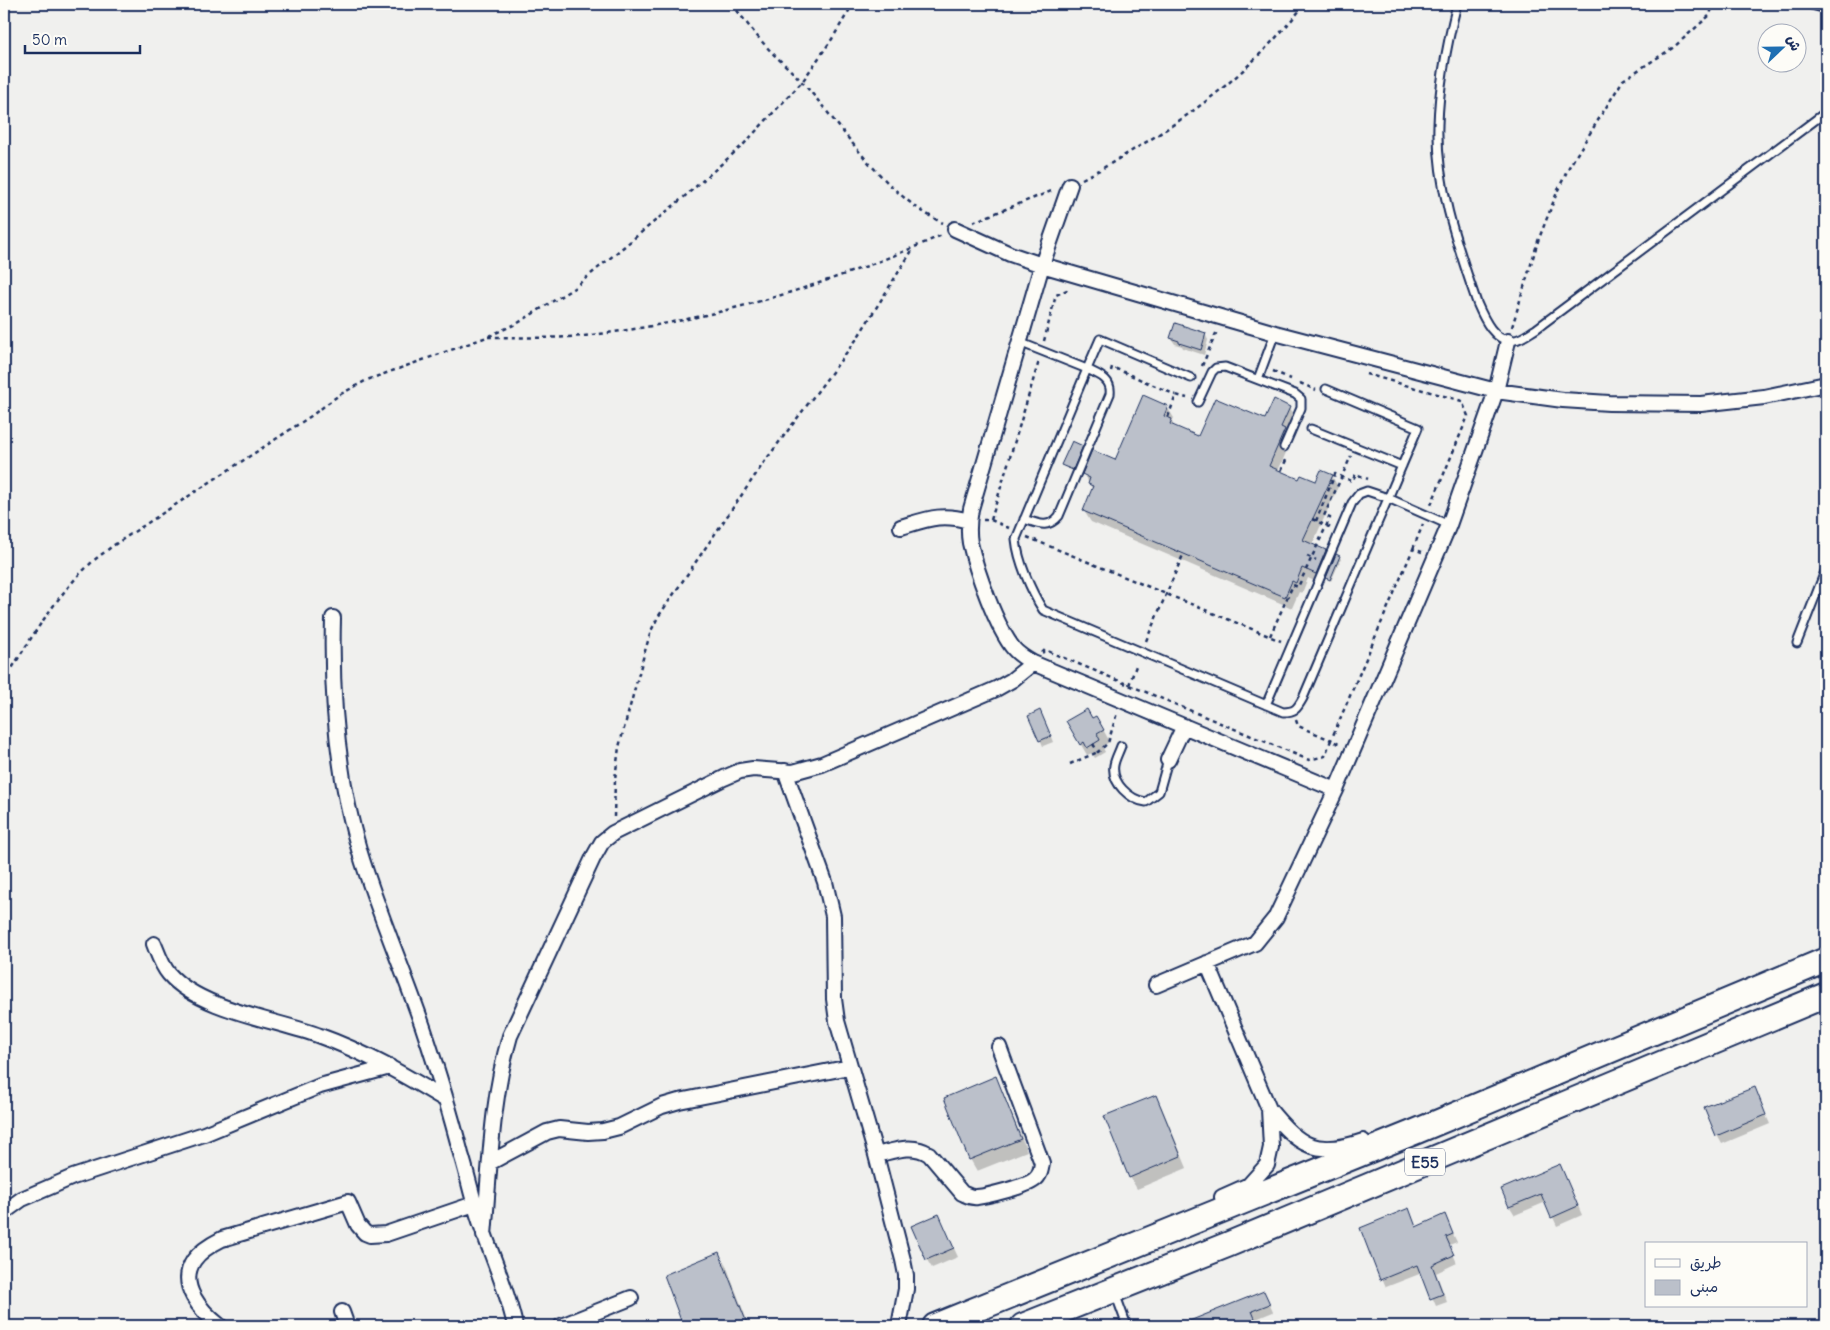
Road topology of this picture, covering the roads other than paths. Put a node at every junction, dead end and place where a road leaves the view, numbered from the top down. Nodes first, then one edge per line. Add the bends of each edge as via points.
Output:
1 (1457, 4) edge
2 (1808, 4) edge
3 (1826, 9) edge
4 (1826, 112) edge
5 (1070, 184) road end
6 (955, 229) road end
7 (1042, 265) junction
8 (1275, 334) junction
9 (1508, 341) junction
10 (1020, 342) junction
11 (1087, 369) junction
12 (1191, 378) dead end
13 (1258, 379) junction
14 (1826, 384) edge
15 (1322, 387) road end
16 (1496, 391) junction
17 (1198, 402) dead end
18 (1311, 429) dead end
19 (1284, 447) dead end
20 (1402, 466) junction
21 (1388, 498) junction
22 (1024, 519) junction
23 (969, 521) junction
24 (1449, 525) junction
25 (901, 527) dead end
26 (1826, 569) edge
27 (332, 618) dead end
28 (1797, 644) dead end
29 (1033, 663) junction
30 (1266, 705) junction
31 (1184, 726) junction
32 (1121, 746) dead end
33 (1168, 760) joint
34 (785, 771) junction
35 (1336, 790) junction
36 (154, 944) dead end
37 (1826, 960) edge
38 (1208, 963) junction
39 (1156, 985) dead end
40 (1826, 995) edge
41 (999, 1048) dead end
42 (390, 1066) junction
43 (850, 1067) junction
44 (446, 1100) junction
45 (1269, 1109) junction
46 (1417, 1131) junction
47 (876, 1155) junction
48 (491, 1162) junction
49 (474, 1204) junction
50 (4, 1212) edge
51 (1172, 1231) junction
52 (484, 1236) junction
53 (1114, 1290) junction
54 (631, 1298) dead end
55 (342, 1312) dead end
56 (220, 1326) edge
57 (347, 1326) edge
58 (515, 1326) edge
59 (561, 1326) edge
60 (899, 1326) edge
61 (935, 1326) edge
62 (1023, 1326) edge
63 (1127, 1326) edge

1 - 9 lane via 1444,58 1440,98 1441,177 1477,304 1491,329
2 - 3 lane
4 - 9 lane via 1536,329
5 - 7 street
6 - 7 street
7 - 8 street
7 - 10 street
8 - 13 lane
8 - 16 street
9 - 16 street
10 - 11 lane
10 - 23 street
11 - 12 lane via 1100,339
11 - 22 lane
11 - 22 lane via 1106,379 1111,387 1110,394 1059,516 1047,525
13 - 17 lane via 1225,366 1216,368
13 - 19 lane via 1301,399 1301,408
14 - 16 street via 1764,397 1701,404 1609,403
15 - 20 lane via 1418,428
16 - 24 street
18 - 20 lane
20 - 21 lane
21 - 24 lane
21 - 30 lane via 1367,491 1359,494 1352,503
21 - 30 lane via 1297,710 1283,712
22 - 30 lane via 1016,539 1017,551 1043,610
23 - 25 street via 941,516
23 - 29 street via 976,566 994,612 1015,650
24 - 35 street
26 - 28 lane
27 - 44 street via 333,696 350,813 371,888
29 - 31 street
29 - 34 street via 996,689 822,764 802,771
31 - 33 street
31 - 35 street
32 - 33 lane via 1114,766 1116,776 1128,796 1138,801 1146,802 1158,792
34 - 43 street via 830,901 834,930 834,1000
34 - 48 street via 766,769 740,772 724,778 613,833 602,842 510,1036 502,1062
35 - 38 street via 1271,924 1255,942
36 - 42 street via 170,975 196,995 321,1036
37 - 46 highway, E55
38 - 39 street
38 - 45 street
40 - 53 highway, E55
41 - 47 street via 1042,1163 1041,1172 1035,1180 983,1196 968,1196 923,1150 906,1148
42 - 44 street
42 - 50 street via 320,1086 204,1134 73,1177 22,1199
43 - 47 street
43 - 48 street via 679,1101 603,1131 559,1129 547,1132
44 - 49 street
45 - 46 street via 1295,1138 1326,1150 1344,1148 1390,1132
45 - 51 street via 1271,1147 1267,1165 1249,1185 1185,1212
46 - 51 highway, E55
47 - 60 street via 906,1275
48 - 52 street
49 - 52 street
49 - 56 street via 386,1234 370,1236 358,1225 348,1202 222,1238 193,1260 188,1277 190,1293 198,1306
51 - 61 highway, E55
52 - 58 street
53 - 62 highway, E55
53 - 63 lane
54 - 59 street
55 - 57 street

